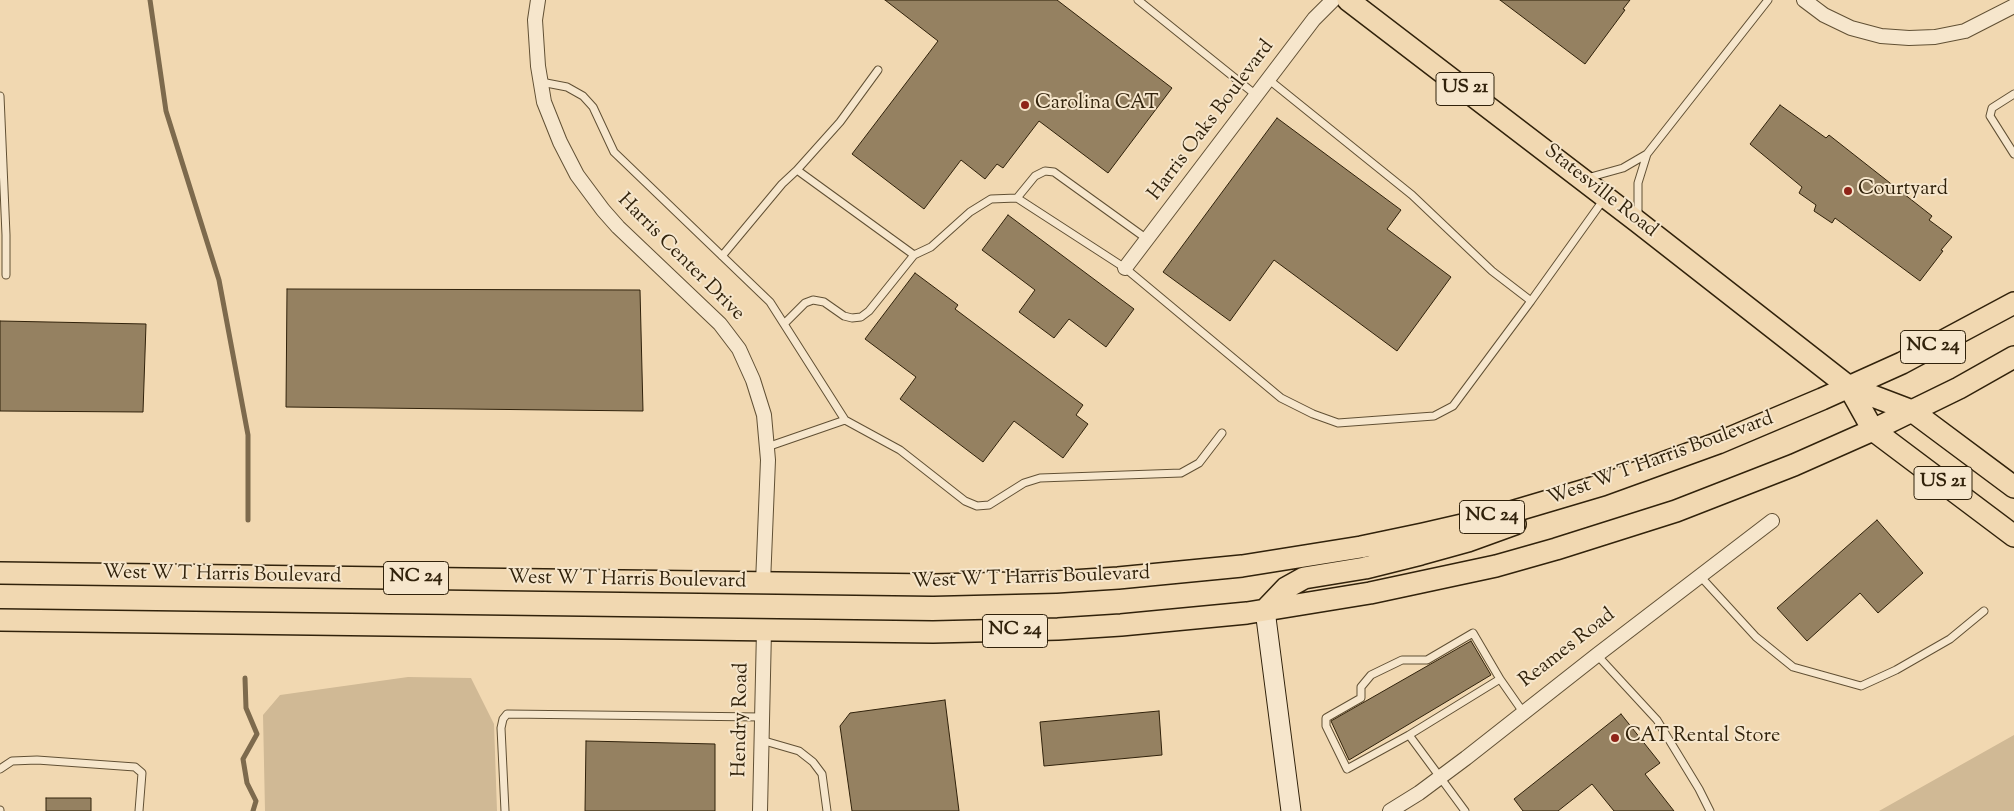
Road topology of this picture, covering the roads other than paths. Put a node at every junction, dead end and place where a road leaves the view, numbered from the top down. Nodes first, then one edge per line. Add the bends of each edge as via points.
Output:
1 (538, 0) edge
2 (1138, 0) edge
3 (1333, 0) edge
4 (1348, 0) edge
5 (1768, 0) edge
6 (1804, 0) edge
7 (2014, 6) edge
8 (878, 70) dead end
9 (1268, 79) junction
10 (540, 82) junction
11 (2014, 94) edge
12 (1256, 95) junction
13 (0, 96) edge
14 (1647, 154) junction
15 (2014, 154) edge
16 (797, 170) junction
17 (1582, 179) junction
18 (1606, 197) junction
19 (1017, 198) junction
20 (1638, 222) junction
21 (1147, 240) junction
22 (914, 255) junction
23 (722, 256) junction
24 (1125, 268) junction
25 (6, 275) dead end
26 (1531, 301) junction
27 (2014, 303) edge
28 (784, 324) junction
29 (2014, 357) edge
30 (1849, 387) junction
31 (1912, 411) junction
32 (845, 420) junction
33 (1872, 430) junction
34 (1222, 433) dead end
35 (767, 447) junction
36 (1602, 485) junction
37 (2014, 487) edge
38 (1772, 521) dead end
39 (2014, 536) edge
40 (0, 573) edge
41 (1700, 576) junction
42 (764, 583) junction
43 (1265, 610) junction
44 (1984, 611) dead end
45 (0, 620) edge
46 (764, 630) junction
47 (1597, 655) junction
48 (1500, 679) junction
49 (1524, 712) junction
50 (762, 717) junction
51 (1409, 735) junction
52 (1386, 738) dead end
53 (762, 740) junction
54 (1390, 745) junction
55 (0, 769) edge
56 (1440, 777) junction
57 (139, 811) edge
58 (505, 811) edge
59 (760, 811) edge
60 (826, 811) edge
61 (1291, 811) edge
62 (1390, 811) edge
63 (1465, 811) edge
64 (1710, 811) edge

1 - 10 street, Harris Center Drive via 535,20
2 - 12 lane
3 - 9 street, Harris Oaks Boulevard via 1314,19
4 - 17 main road, Statesville Road / US 21
5 - 14 lane
6 - 7 street via 1824,15 1851,28 1881,36 1909,38 1965,31
8 - 16 lane via 840,122
9 - 12 street, Harris Oaks Boulevard
9 - 26 lane via 1412,195 1492,270
10 - 23 lane via 567,87 583,96 593,108 614,152
10 - 35 street, Harris Center Drive via 544,102 577,175 618,227 720,324 739,349 764,415
11 - 15 lane via 1992,108 1990,116
12 - 21 street, Harris Oaks Boulevard
13 - 25 lane
14 - 17 lane via 1623,168
14 - 20 lane via 1638,183
16 - 22 lane
16 - 23 lane
17 - 18 main road, Statesville Road / US 21
18 - 20 main road, Statesville Road / US 21
18 - 26 lane
19 - 21 lane via 1035,176 1045,171 1054,172
19 - 22 lane via 991,199 970,212 930,247
19 - 24 lane
20 - 30 main road, Statesville Road / US 21
21 - 24 street, Harris Oaks Boulevard
22 - 28 lane via 861,317 844,316 824,302 813,300 804,303
23 - 28 lane via 770,302
24 - 26 lane via 1281,398 1338,423 1434,416 1453,406
27 - 30 main road, West W T Harris Boulevard / NC 24 via 1928,350
28 - 32 lane
29 - 31 main road, NC 24
30 - 31 main road, Statesville Road / US 21
30 - 33 main road, Statesville Road / US 21
30 - 36 main road, West W T Harris Boulevard / NC 24 via 1718,443
31 - 33 main road, NC 24
31 - 37 main road, Statesville Road / US 21
32 - 34 lane via 900,450 965,501 977,506 989,505 1040,478 1181,473 1199,463
32 - 35 lane
33 - 39 main road, Statesville Road / US 21
33 - 43 main road, NC 24 via 1676,511 1556,549 1496,566 1379,591
35 - 42 street, Harris Center Drive
36 - 42 main road, West W T Harris Boulevard / NC 24 via 1484,520 1423,534 1242,566 1038,583
36 - 43 main road via 1468,541 1365,568 1304,578 1286,588
38 - 41 street, Reames Road
40 - 42 main road, West W T Harris Boulevard / NC 24
41 - 44 lane via 1756,637 1793,667 1862,686 1950,639
41 - 47 street, Reames Road
43 - 46 main road, NC 24 via 1040,630
43 - 61 main road
45 - 46 main road, NC 24
46 - 50 street, Hendry Road
47 - 49 street, Reames Road
47 - 64 lane via 1657,720
48 - 49 lane
48 - 51 lane via 1473,691
48 - 54 lane via 1473,633 1428,661 1402,660 1372,675 1361,687 1362,700 1326,718 1326,726 1347,769 1365,755
49 - 56 street, Reames Road
50 - 53 street, Hendry Road
50 - 58 lane via 507,714 502,728
51 - 54 lane
51 - 56 lane
52 - 54 lane
53 - 59 street, Hendry Road
53 - 60 lane via 799,751 813,762 822,774
55 - 57 lane via 12,761 37,760 135,767 142,773
56 - 62 street, Reames Road
56 - 63 lane

